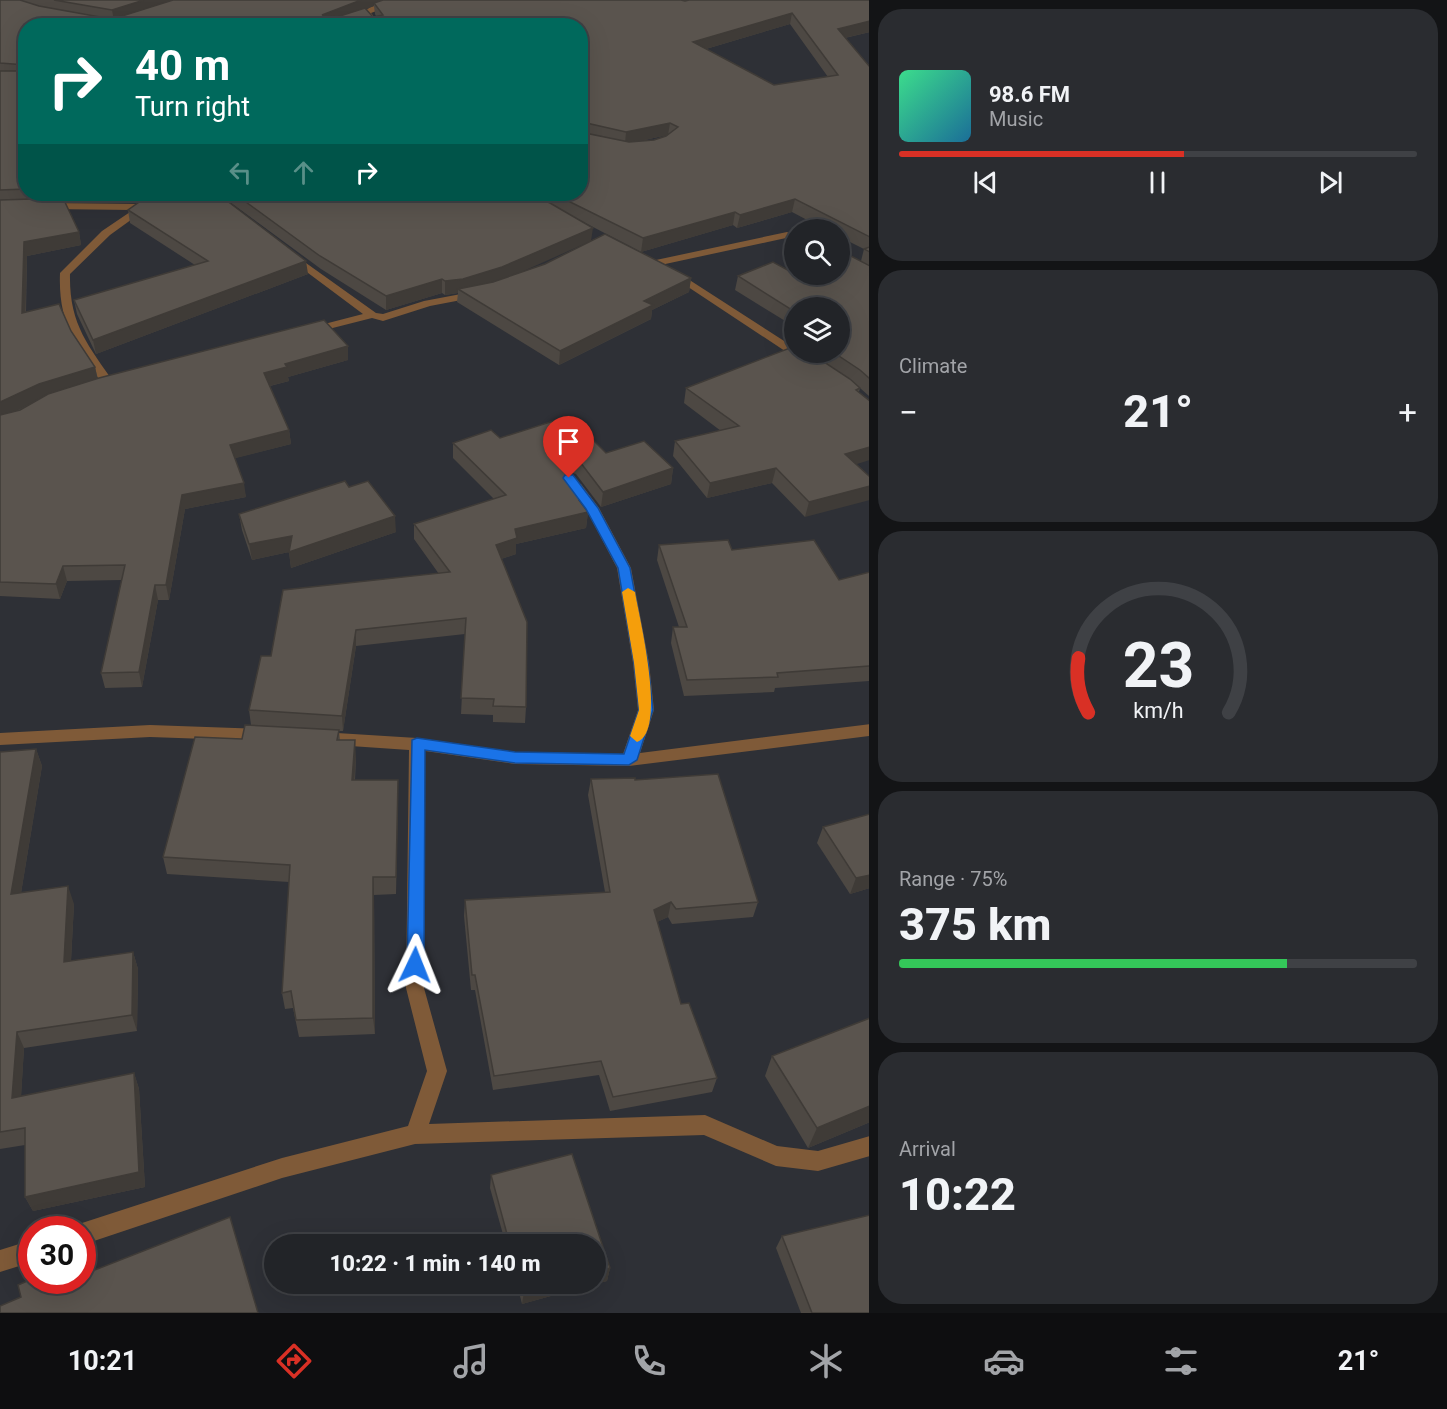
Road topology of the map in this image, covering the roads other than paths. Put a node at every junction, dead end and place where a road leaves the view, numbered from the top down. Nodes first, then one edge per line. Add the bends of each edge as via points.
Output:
1 (403, 0) edge
2 (367, 13) junction
3 (358, 16) edge
4 (371, 18) edge
5 (161, 201) edge
6 (32, 206) edge
7 (143, 207) junction
8 (784, 236) edge
9 (281, 247) edge
10 (486, 291) edge
11 (372, 315) junction
12 (298, 334) edge
13 (812, 364) edge
14 (109, 384) edge
15 (569, 478) edge
16 (869, 730) edge
17 (281, 736) edge
18 (304, 737) edge
19 (0, 739) edge
20 (417, 744) junction
21 (629, 760) junction
22 (415, 1134) junction
23 (869, 1146) edge
24 (96, 1229) edge
25 (18, 1255) edge
26 (0, 1261) edge

1 - 2 street
2 - 3 street
2 - 4 street
5 - 7 street
6 - 7 street
7 - 14 street via 106,232 64,273 62,299 74,335
8 - 13 street via 650,261 681,276
9 - 11 street
10 - 11 street via 428,303 383,318
11 - 12 street
15 - 21 street via 592,508 624,568 646,710
16 - 21 street
17 - 19 street via 150,731
18 - 20 street
20 - 21 street via 515,758
20 - 22 street via 415,988 437,1071
22 - 23 street via 705,1125 776,1156 818,1161
22 - 24 street via 282,1168
25 - 26 street

